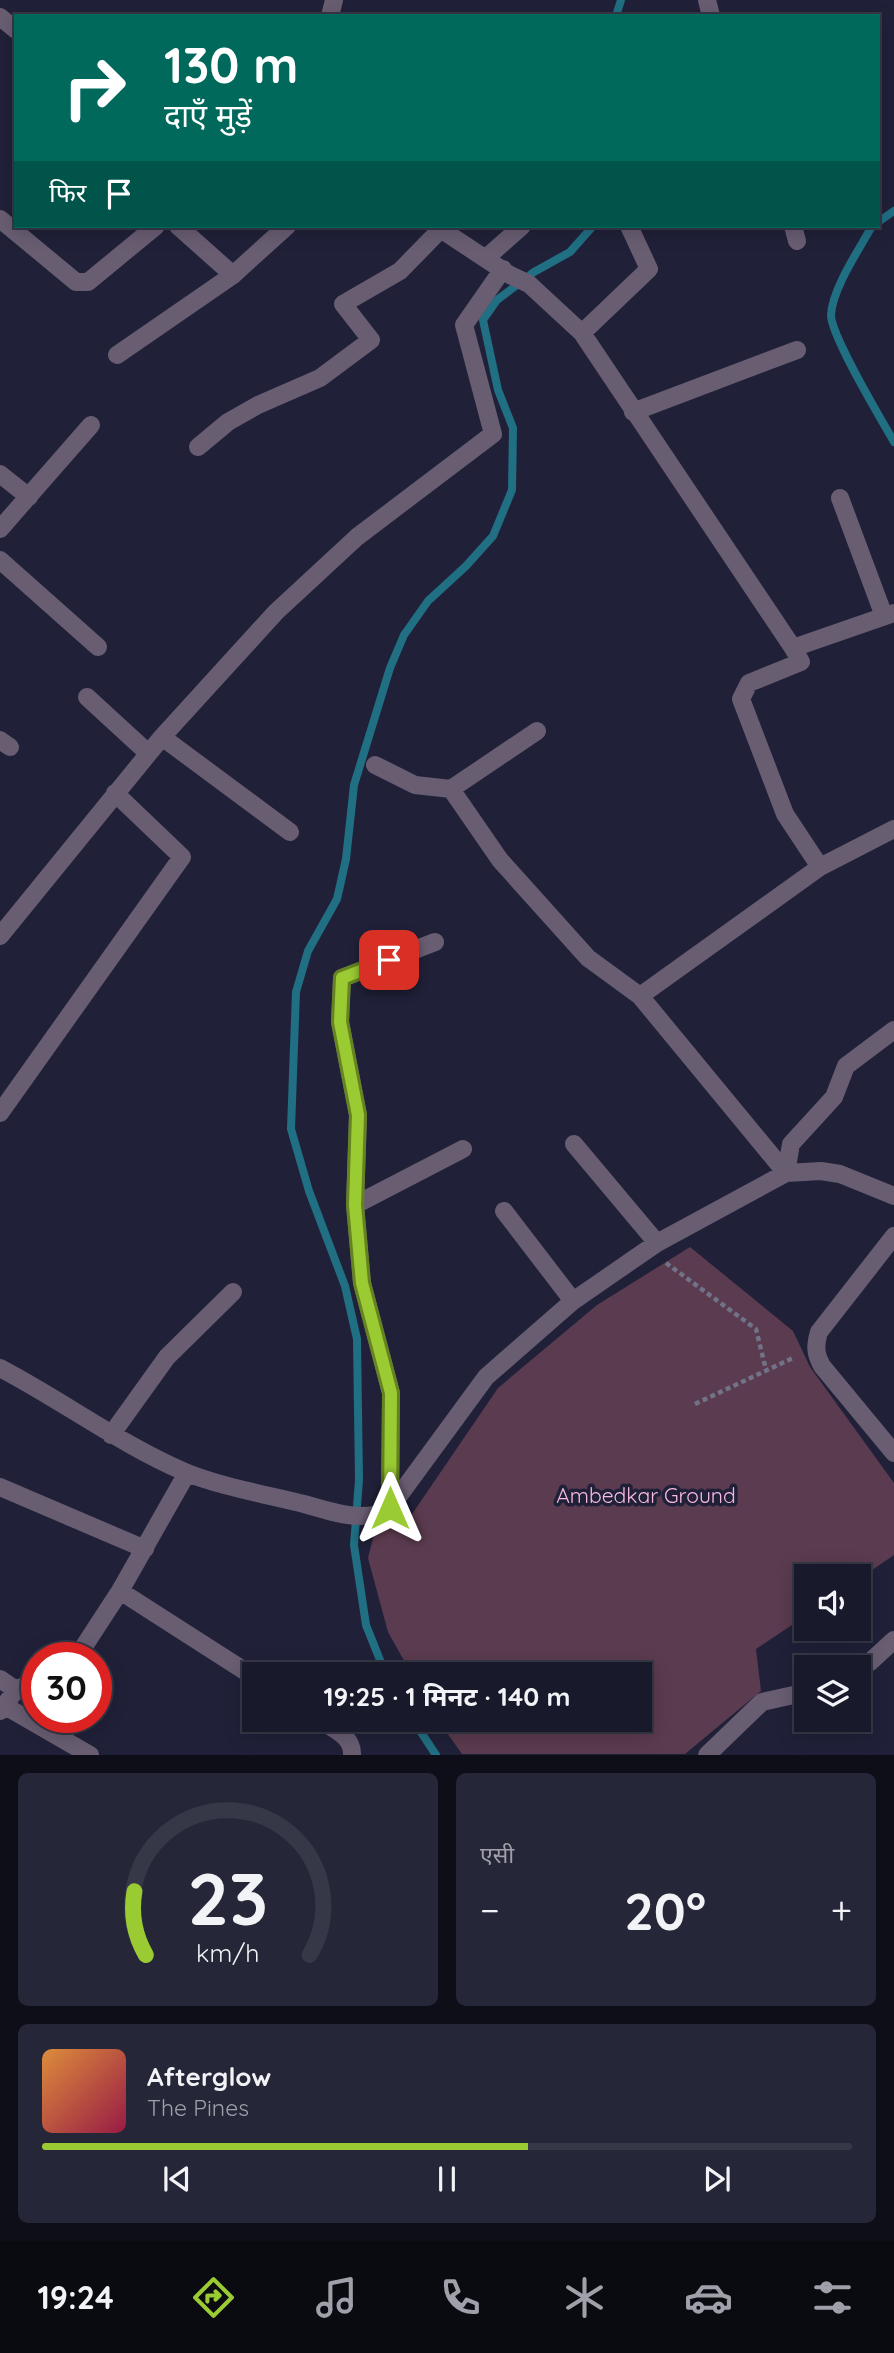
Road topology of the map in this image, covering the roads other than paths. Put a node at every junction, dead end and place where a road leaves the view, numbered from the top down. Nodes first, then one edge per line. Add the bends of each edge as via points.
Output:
1 (0, 17) edge
2 (14, 28) edge
3 (0, 219) edge
4 (154, 228) edge
5 (180, 228) edge
6 (285, 228) edge
7 (438, 228) edge
8 (441, 228) edge
9 (520, 228) edge
10 (630, 228) edge
11 (486, 258) junction
12 (507, 272) junction
13 (233, 275) junction
14 (582, 333) junction
15 (797, 350) dead end
16 (117, 355) dead end
17 (633, 412) junction
18 (91, 425) dead end
19 (198, 447) dead end
20 (0, 474) edge
21 (29, 497) junction
22 (840, 498) dead end
23 (0, 529) edge
24 (0, 560) edge
25 (889, 614) edge
26 (98, 647) dead end
27 (793, 648) junction
28 (87, 697) dead end
29 (537, 731) dead end
30 (162, 737) junction
31 (148, 753) junction
32 (375, 765) dead end
33 (451, 789) junction
34 (115, 793) junction
35 (894, 830) edge
36 (290, 832) dead end
37 (820, 867) junction
38 (0, 936) edge
39 (435, 942) dead end
40 (640, 996) junction
41 (894, 1030) edge
42 (0, 1113) edge
43 (573, 1144) dead end
44 (463, 1149) dead end
45 (786, 1173) junction
46 (894, 1196) edge
47 (355, 1205) junction
48 (504, 1212) dead end
49 (894, 1236) edge
50 (653, 1247) junction
51 (233, 1292) dead end
52 (573, 1301) junction
53 (0, 1368) edge
54 (111, 1435) junction
55 (894, 1453) edge
56 (187, 1473) junction
57 (0, 1486) edge
58 (390, 1508) junction
59 (145, 1549) junction
60 (120, 1591) junction
61 (894, 1640) edge
62 (87, 1642) edge
63 (871, 1661) edge
64 (242, 1670) edge
65 (0, 1679) edge
66 (21, 1688) edge
67 (16, 1690) junction
68 (794, 1695) edge
69 (2, 1708) edge
70 (338, 1732) edge
71 (90, 1755) edge
72 (352, 1755) edge
73 (707, 1755) edge

1 - 2 street
3 - 4 street via 76,282 88,282
5 - 13 street
6 - 13 street
7 - 19 street via 400,271 343,304 371,340 320,378 258,405
8 - 11 street
9 - 11 street
10 - 14 street via 649,269
11 - 12 street
12 - 14 street via 529,284
12 - 30 street via 464,326 493,434 356,537 276,612
13 - 16 street
14 - 17 street
15 - 17 street
17 - 27 street
18 - 21 street
20 - 21 street
21 - 23 street
22 - 25 street
24 - 26 street
25 - 27 street
27 - 37 street via 801,663 748,683 741,699 785,814
28 - 31 street
29 - 33 street
30 - 31 street
30 - 36 street
31 - 34 street
32 - 33 street via 415,785
33 - 40 street via 500,860 589,958
34 - 38 street
34 - 42 street via 182,857
35 - 37 street
37 - 40 street
39 - 47 street via 342,978 340,1022 358,1115
40 - 45 street
41 - 45 street via 846,1066 834,1097 791,1144
43 - 50 street
44 - 47 street
45 - 46 street via 840,1174
45 - 50 street
47 - 58 street via 362,1283 391,1393
48 - 52 street
49 - 55 street via 819,1332 816,1349 822,1366
50 - 52 street
51 - 54 street via 166,1357
52 - 58 street via 486,1377
53 - 54 street
54 - 56 street
56 - 58 street via 344,1514 372,1516
56 - 59 street
57 - 59 street
59 - 60 street
60 - 62 street
60 - 64 street
61 - 63 street
65 - 67 street
66 - 67 street
67 - 69 street
68 - 73 street via 762,1702
69 - 71 street
70 - 72 street via 353,1747

